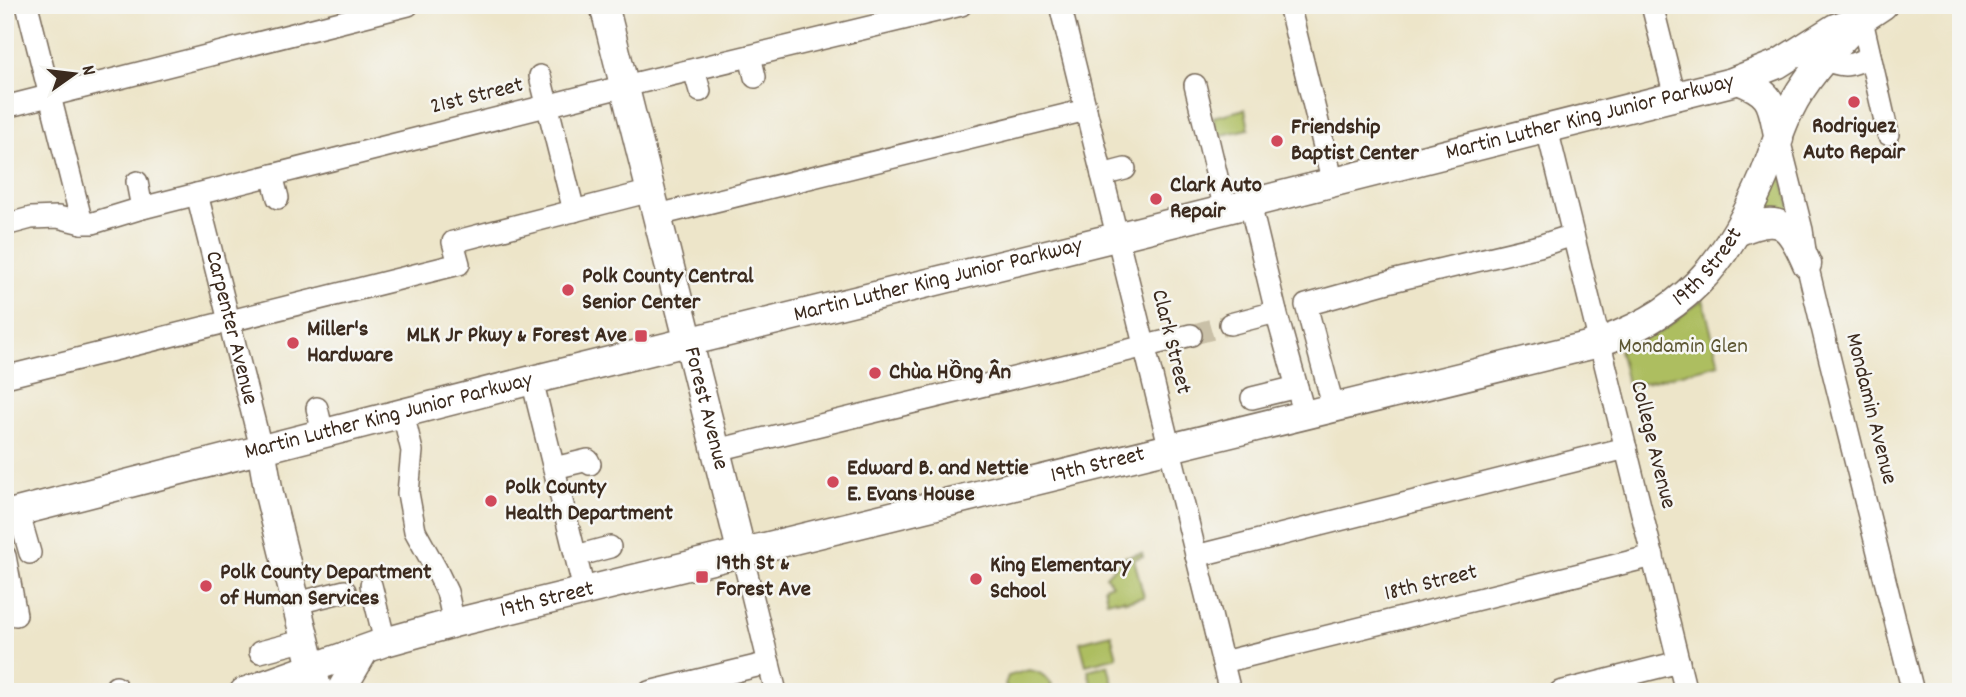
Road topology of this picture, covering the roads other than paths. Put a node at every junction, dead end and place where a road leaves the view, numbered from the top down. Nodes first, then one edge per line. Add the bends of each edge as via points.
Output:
1 (27, 5) edge
2 (408, 5) edge
3 (604, 5) edge
4 (961, 5) edge
5 (1060, 5) edge
6 (1289, 5) edge
7 (1652, 5) edge
8 (1868, 10) edge
9 (1870, 56) junction
10 (1824, 58) junction
11 (694, 70) junction
12 (540, 76) dead end
13 (1738, 80) junction
14 (1195, 85) dead end
15 (625, 86) junction
16 (700, 91) dead end
17 (50, 95) junction
18 (1675, 97) junction
19 (549, 106) junction
20 (5, 107) edge
21 (1086, 110) junction
22 (1546, 129) junction
23 (1888, 134) dead end
24 (1779, 139) junction
25 (1125, 169) dead end
26 (272, 175) junction
27 (1102, 175) junction
28 (137, 182) dead end
29 (1334, 183) junction
30 (197, 194) junction
31 (278, 198) dead end
32 (654, 203) junction
33 (1238, 207) junction
34 (142, 208) junction
35 (574, 211) junction
36 (82, 223) junction
37 (5, 225) edge
38 (1738, 232) junction
39 (1573, 235) junction
40 (1117, 237) junction
41 (1807, 264) junction
42 (1276, 312) junction
43 (229, 320) junction
44 (1230, 324) tunnel mouth
45 (1191, 335) tunnel mouth
46 (689, 341) junction
47 (1600, 343) junction
48 (1145, 347) junction
49 (5, 377) edge
50 (532, 380) junction
51 (1297, 387) junction
52 (1252, 398) dead end
53 (1334, 409) junction
54 (403, 413) junction
55 (1305, 416) junction
56 (261, 448) junction
57 (1626, 448) junction
58 (1170, 449) junction
59 (717, 450) junction
60 (590, 464) dead end
61 (554, 468) junction
62 (12, 513) edge
63 (610, 547) dead end
64 (30, 553) dead end
65 (742, 554) junction
66 (5, 556) edge
67 (576, 556) junction
68 (1196, 556) junction
69 (1653, 556) junction
70 (371, 585) dead end
71 (584, 590) junction
72 (345, 591) dead end
73 (297, 603) junction
74 (16, 615) dead end
75 (454, 623) junction
76 (374, 646) junction
77 (260, 652) dead end
78 (1223, 662) junction
79 (1679, 662) junction
80 (769, 663) junction
81 (310, 673) edge
82 (244, 692) edge
83 (340, 692) edge
84 (649, 692) edge
85 (776, 692) edge
86 (1230, 692) edge
87 (1560, 692) edge
88 (1686, 692) edge
89 (1913, 692) edge

1 - 17 street
2 - 17 street
3 - 15 main road, Forest Avenue
4 - 11 street, 21st Street via 752,66
5 - 21 street, Clark Street
6 - 29 street
7 - 18 street
8 - 9 street
8 - 10 main road
8 - 13 main road, Martin Luther King Junior Parkway via 1778,64
9 - 10 street via 1840,66
9 - 23 street
10 - 24 main road via 1788,112
11 - 15 street, 21st Street
11 - 16 street
12 - 19 street
13 - 18 main road, Martin Luther King Junior Parkway
13 - 24 main road via 1766,95
14 - 33 street
15 - 19 street, 21st Street
15 - 32 main road, Forest Avenue
17 - 20 street
17 - 36 street
18 - 22 main road, Martin Luther King Junior Parkway
19 - 26 street, 21st Street
19 - 35 street
21 - 27 street, Clark Street
21 - 32 street
22 - 29 main road, Martin Luther King Junior Parkway
22 - 39 street, College Avenue
24 - 38 main road, 19th Street
24 - 41 street, Mondamin Avenue
25 - 27 street
26 - 30 street, 21st Street
26 - 31 street
27 - 40 street, Clark Street
28 - 34 street
29 - 33 main road, Martin Luther King Junior Parkway
30 - 34 street, 21st Street
30 - 43 street, Carpenter Avenue
32 - 35 street
32 - 46 main road, Forest Avenue
33 - 40 main road, Martin Luther King Junior Parkway
33 - 42 street
34 - 36 street, 21st Street
35 - 43 street via 453,242 459,264
36 - 37 street, 21st Street via 58,217
38 - 41 main road via 1757,223 1778,223 1795,237
38 - 47 main road, 19th Street via 1693,289 1673,306
39 - 47 street, College Avenue
39 - 53 street via 1306,305
40 - 46 main road, Martin Luther King Junior Parkway
40 - 48 street, Clark Street
41 - 89 street, Mondamin Avenue
42 - 44 street
42 - 51 street
43 - 49 street
43 - 56 street, Carpenter Avenue via 259,399
45 - 48 street
46 - 50 main road, Martin Luther King Junior Parkway
46 - 59 main road, Forest Avenue
47 - 53 main road, 19th Street
47 - 57 street, College Avenue
48 - 58 street, Clark Street
48 - 59 street
50 - 54 main road, Martin Luther King Junior Parkway
50 - 61 street
51 - 52 street
51 - 55 street
53 - 55 main road, 19th Street
54 - 56 main road, Martin Luther King Junior Parkway via 320,420
54 - 75 street via 412,451 408,493 415,531 447,592
55 - 58 main road, 19th Street
56 - 62 main road, Martin Luther King Junior Parkway
56 - 73 main road, Carpenter Avenue
57 - 68 street
57 - 69 street, College Avenue
58 - 65 main road, 19th Street
58 - 68 street, Clark Street
59 - 65 main road, Forest Avenue
60 - 61 street via 588,460
61 - 67 street
62 - 64 street
63 - 67 street
65 - 71 main road, 19th Street
65 - 80 street, Forest Avenue
66 - 74 street
67 - 71 street
68 - 78 street, Clark Street
69 - 78 street, 18th Street
69 - 79 street, College Avenue
70 - 76 street
71 - 75 main road, 19th Street
72 - 73 street
73 - 81 main road, Carpenter Avenue
75 - 76 main road, 19th Street
76 - 81 main road, 19th Street
76 - 83 main road
77 - 81 street
78 - 86 street, Clark Street
79 - 87 street
79 - 88 street, College Avenue
80 - 84 street
80 - 85 street, Forest Avenue
81 - 82 main road, 19th Street

